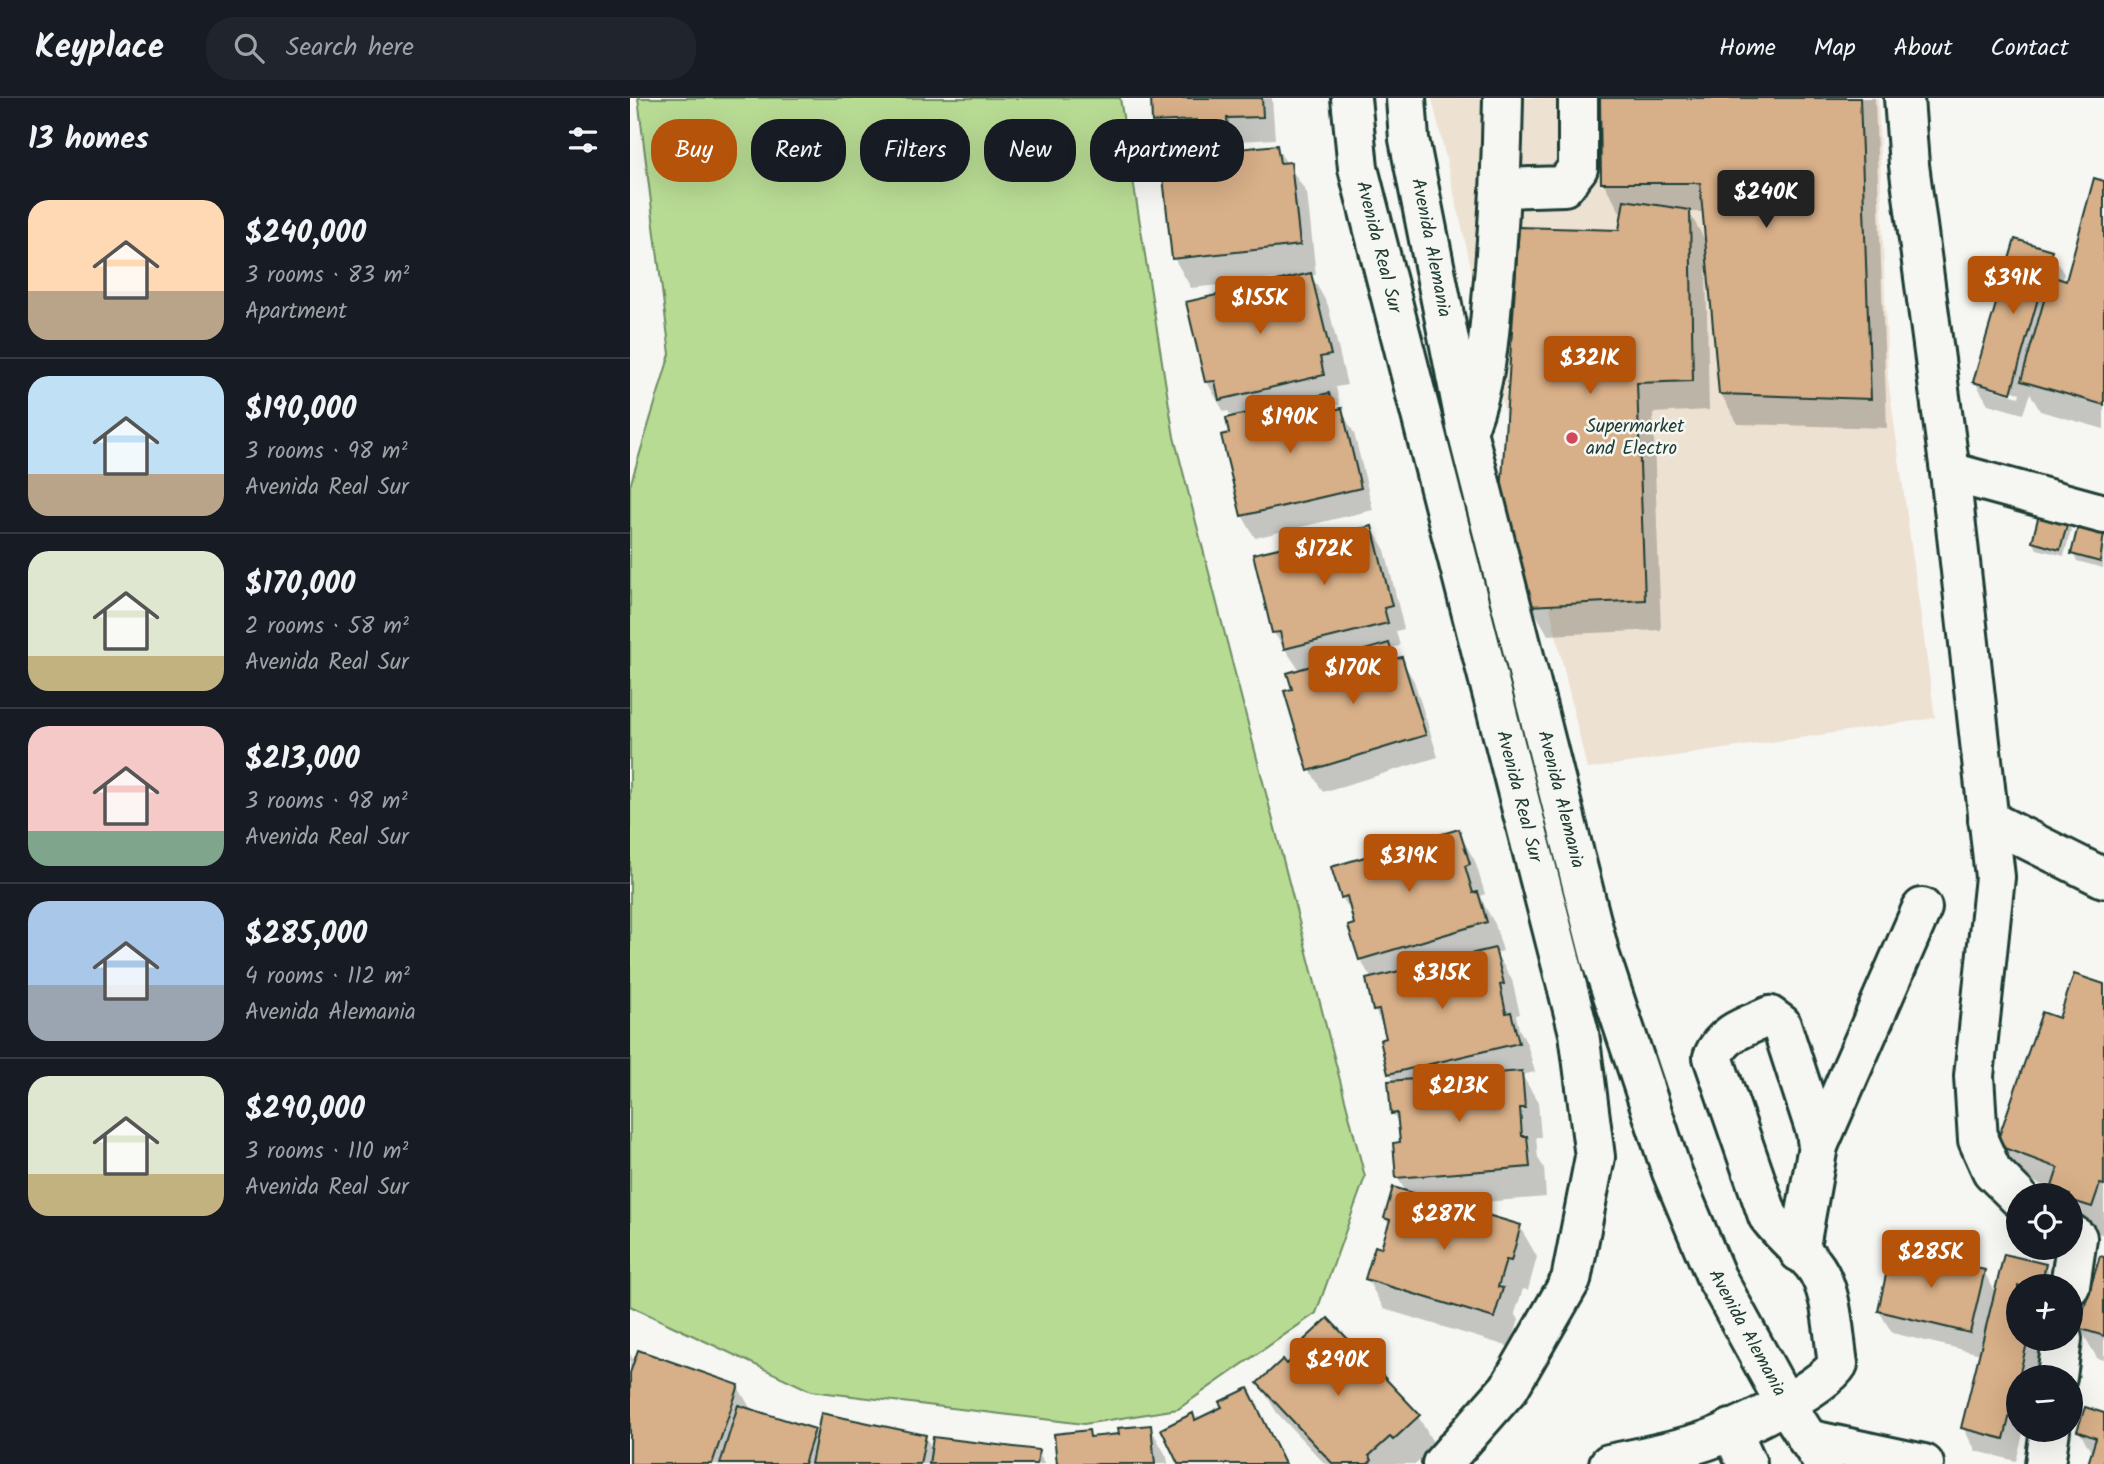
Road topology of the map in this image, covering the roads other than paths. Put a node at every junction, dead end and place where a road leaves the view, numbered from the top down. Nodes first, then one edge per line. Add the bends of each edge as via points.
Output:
1 (1351, 98) edge
2 (1406, 98) edge
3 (1503, 98) edge
4 (1578, 98) edge
5 (1904, 98) edge
6 (1502, 188) junction
7 (1467, 431) junction
8 (1950, 472) junction
9 (2104, 514) edge
10 (1988, 820) junction
11 (2104, 878) edge
12 (1922, 908) dead end
13 (1818, 1146) junction
14 (2006, 1185) edge
15 (2084, 1240) edge
16 (1799, 1252) junction
17 (2074, 1274) edge
18 (1785, 1403) junction
19 (1731, 1429) junction
20 (2048, 1442) edge
21 (1815, 1451) edge
22 (1441, 1464) edge
23 (1609, 1464) edge
24 (1747, 1464) edge
25 (1924, 1464) edge
26 (2045, 1464) edge

1 - 22 street, Avenida Real Sur via 1358,168 1579,1033 1595,1157 1571,1280 1509,1388
2 - 7 street, Avenida Alemania via 1409,139
3 - 6 street
4 - 6 street via 1575,176 1564,186
5 - 8 street
6 - 7 street via 1486,363 1481,395
7 - 18 street, Avenida Alemania via 1600,956 1682,1196 1716,1277
8 - 9 street
8 - 10 street
10 - 11 street
10 - 14 street via 1995,877 1974,1076 1978,1140 1992,1171
12 - 13 street
13 - 16 street
13 - 16 street via 1781,1024 1770,1016 1732,1033 1713,1058 1768,1216
15 - 17 street
16 - 18 street via 1820,1277 1838,1364 1832,1375
18 - 19 street
18 - 21 street, Avenida Alemania
19 - 23 street via 1702,1442
19 - 24 street
20 - 26 street
21 - 25 street

